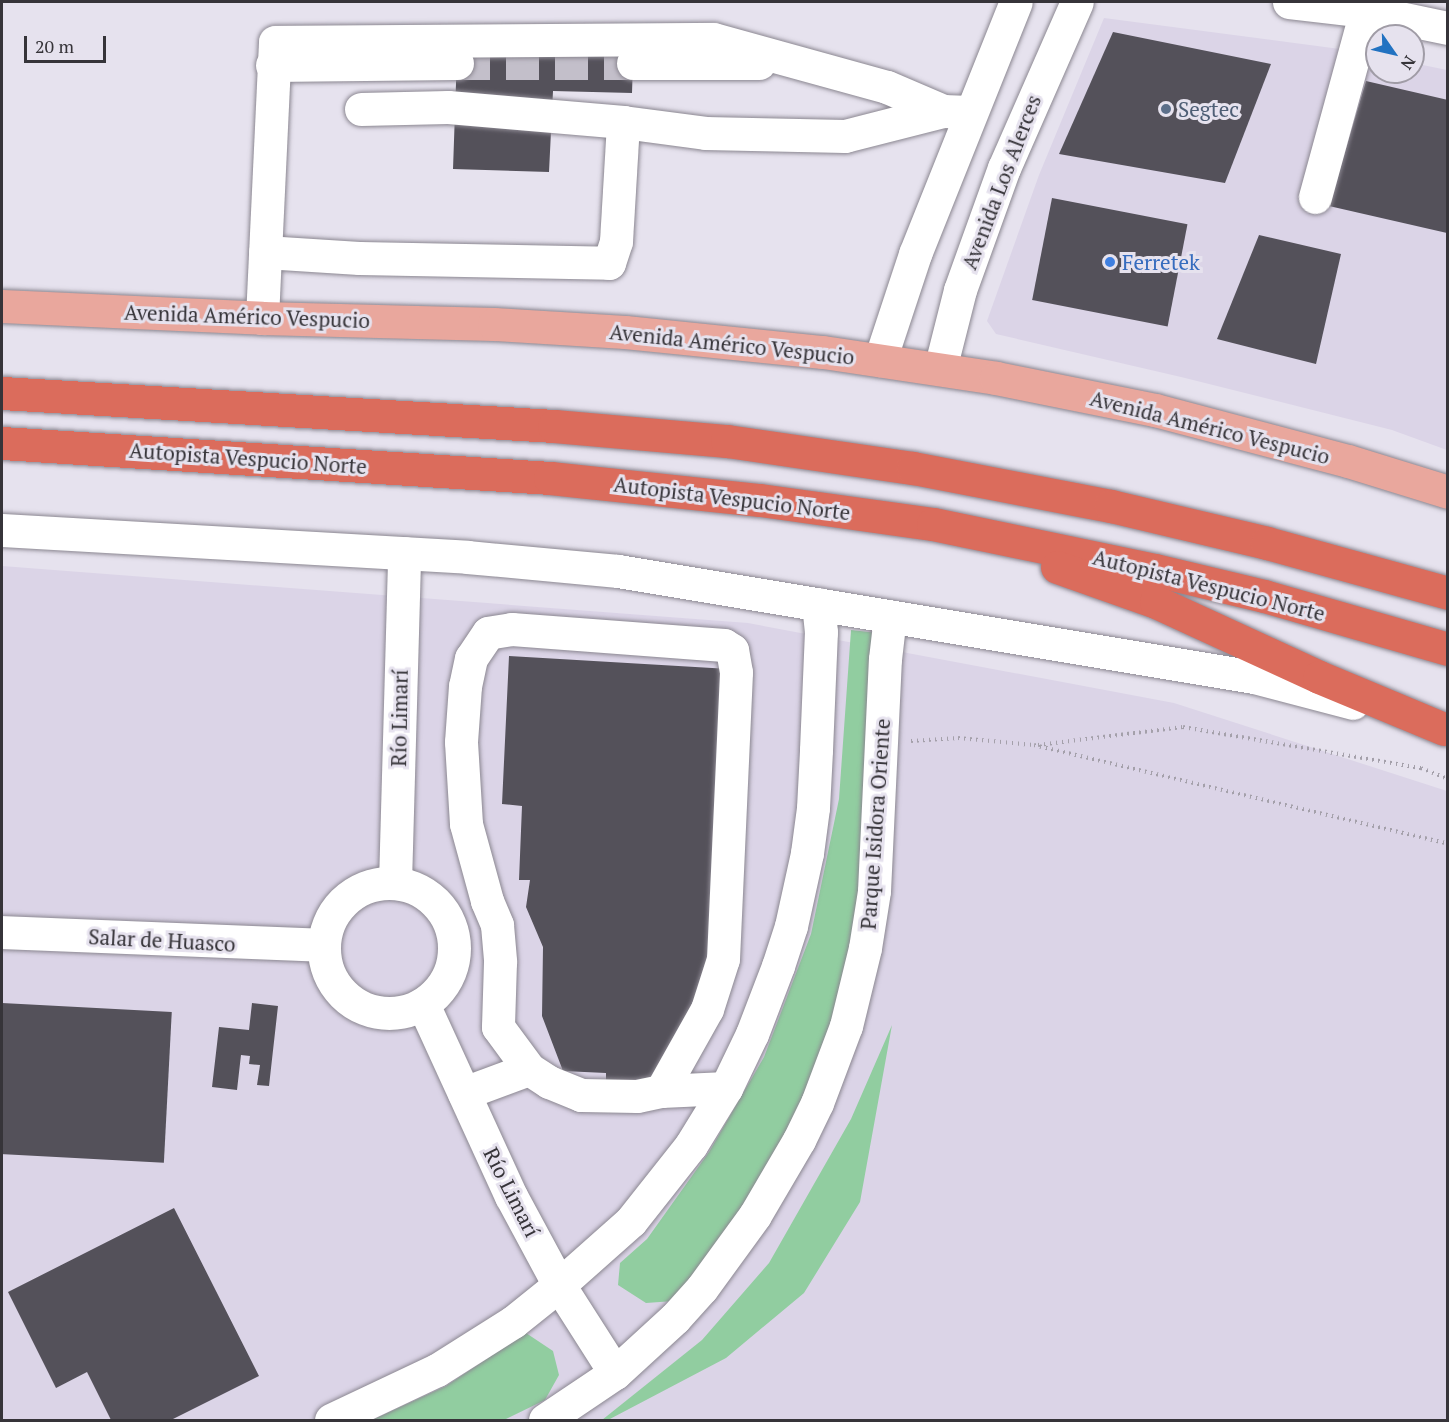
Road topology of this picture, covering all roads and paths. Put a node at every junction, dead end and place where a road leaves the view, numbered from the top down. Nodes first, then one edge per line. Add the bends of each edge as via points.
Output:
1 (1016, 2) edge
2 (1077, 2) edge
3 (1289, 2) edge
4 (1365, 11) junction
5 (1448, 27) edge
6 (457, 63) tunnel mouth
7 (633, 63) tunnel mouth
8 (812, 64) junction
9 (272, 65) junction
10 (361, 109) dead end
11 (956, 112) junction
12 (623, 122) junction
13 (1315, 197) dead end
14 (265, 252) junction
15 (2, 306) edge
16 (262, 318) junction
17 (880, 360) junction
18 (940, 369) junction
19 (2, 393) edge
20 (2, 443) edge
21 (1448, 492) edge
22 (933, 524) junction
23 (2, 530) edge
24 (404, 553) junction
25 (1348, 565) junction
26 (1448, 571) edge
27 (1448, 593) edge
28 (818, 604) junction
29 (890, 616) junction
30 (1448, 649) edge
31 (1446, 729) edge
32 (882, 743) junction
33 (1034, 745) junction
34 (1448, 779) edge
35 (1448, 844) edge
36 (394, 883) junction
37 (2, 932) edge
38 (323, 945) junction
39 (423, 1004) junction
40 (529, 1068) junction
41 (726, 1088) junction
42 (661, 1091) junction
43 (464, 1093) junction
44 (559, 1285) junction
45 (615, 1373) junction
46 (331, 1420) edge
47 (545, 1420) edge

1 - 11 street
2 - 18 street, Avenida Los Alerces via 1004,168 960,290
3 - 4 street
4 - 5 street
4 - 13 street
6 - 9 street
7 - 8 street
8 - 9 street via 702,39 275,42
8 - 11 street
9 - 14 street
10 - 12 street via 448,107
11 - 12 street via 845,136 705,133
11 - 17 street
12 - 14 street via 616,242 609,263
14 - 16 street
15 - 16 main road, Avenida Américo Vespucio
16 - 17 main road, Avenida Américo Vespucio via 626,332
17 - 18 main road, Avenida Américo Vespucio
18 - 21 main road, Avenida Américo Vespucio via 1155,410
19 - 25 highway via 554,426 727,441 913,468 1047,494 1186,523
20 - 22 highway, Autopista Vespucio Norte via 549,478 760,500
22 - 30 highway, Autopista Vespucio Norte via 1264,596
22 - 31 highway via 1147,599
23 - 24 street
24 - 28 street via 618,571
24 - 36 street, Río Limarí
25 - 26 highway
25 - 27 highway
28 - 29 street
28 - 41 street via 816,750 807,853 778,966
29 - 31 street via 1254,677
29 - 32 street, Parque Isidora Oriente
32 - 33 path via 958,738
32 - 45 street, Parque Isidora Oriente via 874,891 865,948 833,1065 799,1140 729,1252 675,1318
33 - 34 path via 1183,727 1421,768
33 - 35 path
36 - 38 street via 368,886 346,899 330,920
36 - 39 street via 409,886 434,901 444,912 454,940 451,969 444,983
37 - 38 street, Salar de Huasco
38 - 39 street via 331,980 356,1005 390,1014
39 - 43 street, Río Limarí
40 - 42 street via 549,1082 581,1095 637,1096
40 - 42 street via 498,1027 497,925 466,824 461,742 471,657 488,633 512,628 724,645 732,650 736,672 723,959 707,1009
40 - 43 street
41 - 42 street
41 - 44 street via 691,1145 631,1221
43 - 44 street, Río Limarí
44 - 45 street, Río Limarí
44 - 46 street via 513,1322 437,1370
45 - 47 street, Parque Isidora Oriente

